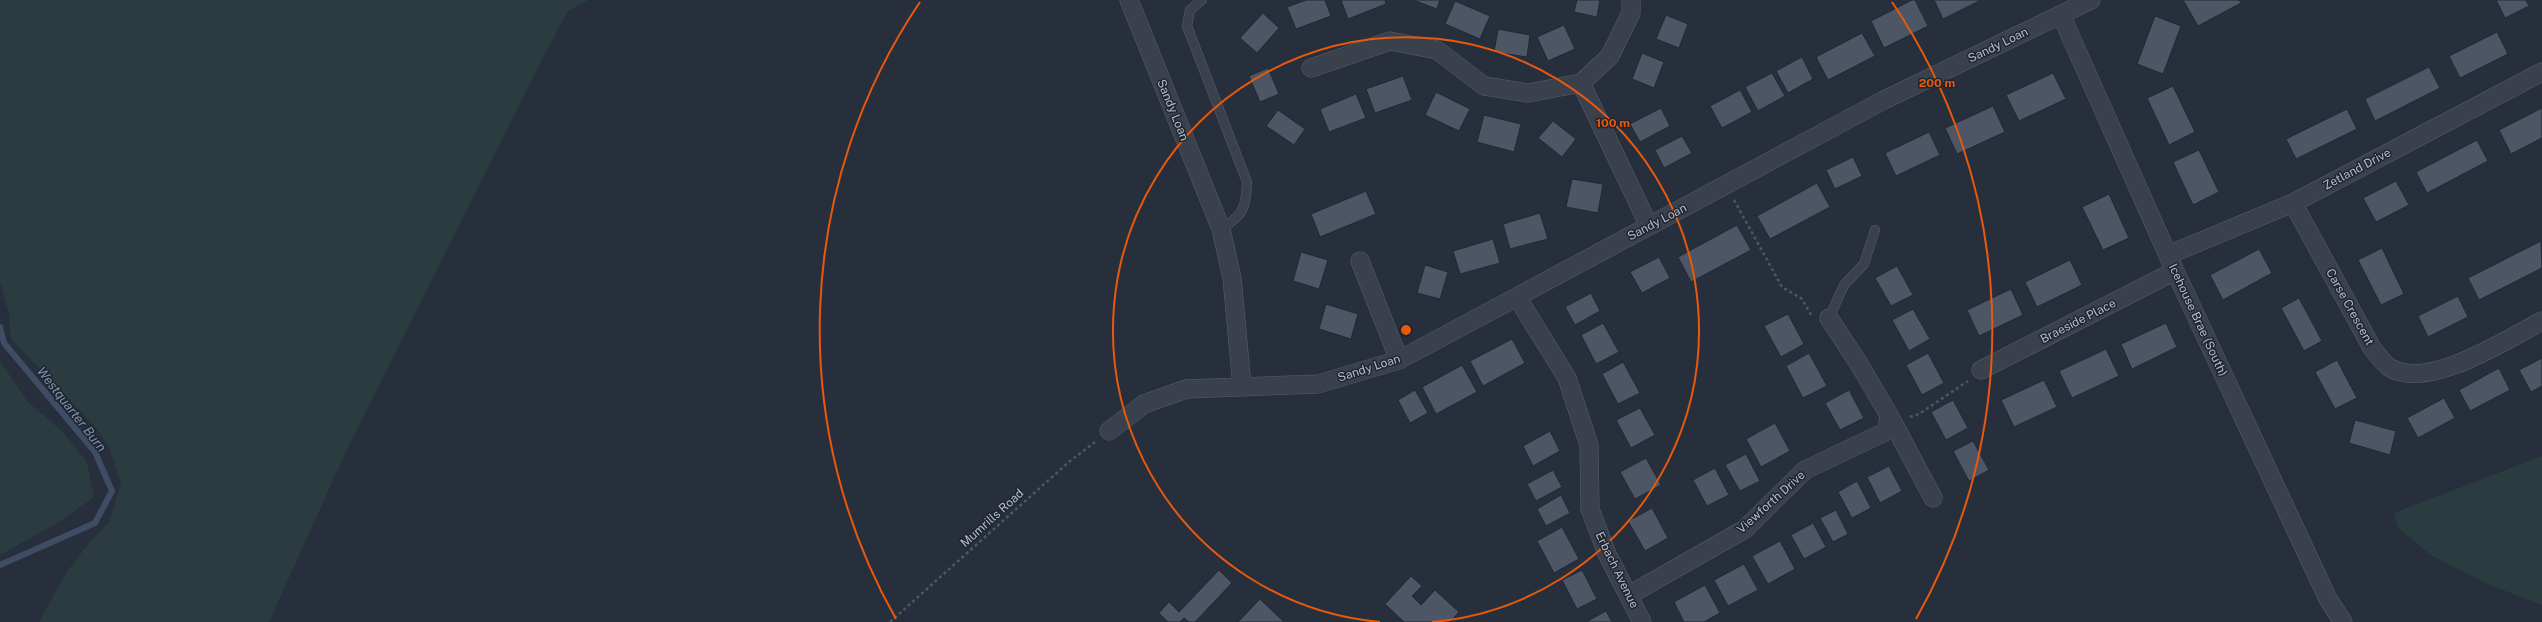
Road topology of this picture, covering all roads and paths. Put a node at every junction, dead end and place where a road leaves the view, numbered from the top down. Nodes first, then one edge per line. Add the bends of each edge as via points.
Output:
1 (1129, 0) edge
2 (1202, 0) edge
3 (1631, 0) edge
4 (2091, 0) edge
5 (2061, 15) junction
6 (1311, 68) dead end
7 (2542, 72) edge
8 (1581, 83) junction
9 (1726, 184) junction
10 (2293, 203) junction
11 (1649, 226) junction
12 (1221, 229) junction
13 (1874, 230) dead end
14 (2168, 255) junction
15 (1360, 261) dead end
16 (2175, 272) junction
17 (1517, 297) junction
18 (1828, 318) junction
19 (2542, 320) edge
20 (1400, 360) junction
21 (1981, 370) joint
22 (1242, 386) junction
23 (1891, 419) junction
24 (1109, 431) joint
25 (1933, 498) dead end
26 (1629, 595) junction
27 (890, 622) edge
28 (1642, 622) edge
29 (2343, 622) edge

1 - 12 street, Sandy Loan
2 - 12 lane via 1190,10 1187,26 1247,182 1246,199 1238,218
3 - 8 street via 1631,13 1610,56
4 - 5 street, Sandy Loan
5 - 9 street, Sandy Loan via 1884,100
5 - 14 street, Icehouse Brae (South)
6 - 8 street via 1390,41 1437,50 1484,86 1528,94
7 - 10 street, Zetland Drive
8 - 11 street
9 - 11 street, Sandy Loan
9 - 18 path via 1782,287 1802,299 1816,324
10 - 14 street, Zetland Drive
10 - 19 street, Carse Crescent via 2372,348 2389,367 2414,374 2445,369
11 - 17 street, Sandy Loan
12 - 22 street, Sandy Loan via 1232,278
13 - 18 lane via 1864,264 1844,285
14 - 16 street, Icehouse Brae (South)
15 - 20 street
16 - 21 street, Braeside Place
16 - 29 street, Icehouse Brae (South) via 2328,599
17 - 20 street, Sandy Loan
17 - 26 street, Erbach Avenue via 1566,378 1589,445 1590,509 1607,554
18 - 23 street
20 - 22 street, Sandy Loan via 1318,384
21 - 23 path via 1964,386 1920,414
22 - 24 street, Sandy Loan via 1186,389 1144,404
23 - 25 street
23 - 26 street, Viewforth Drive via 1886,431 1805,470 1745,529
24 - 27 path, Mumrills Road via 1070,461
26 - 28 street, Erbach Avenue

